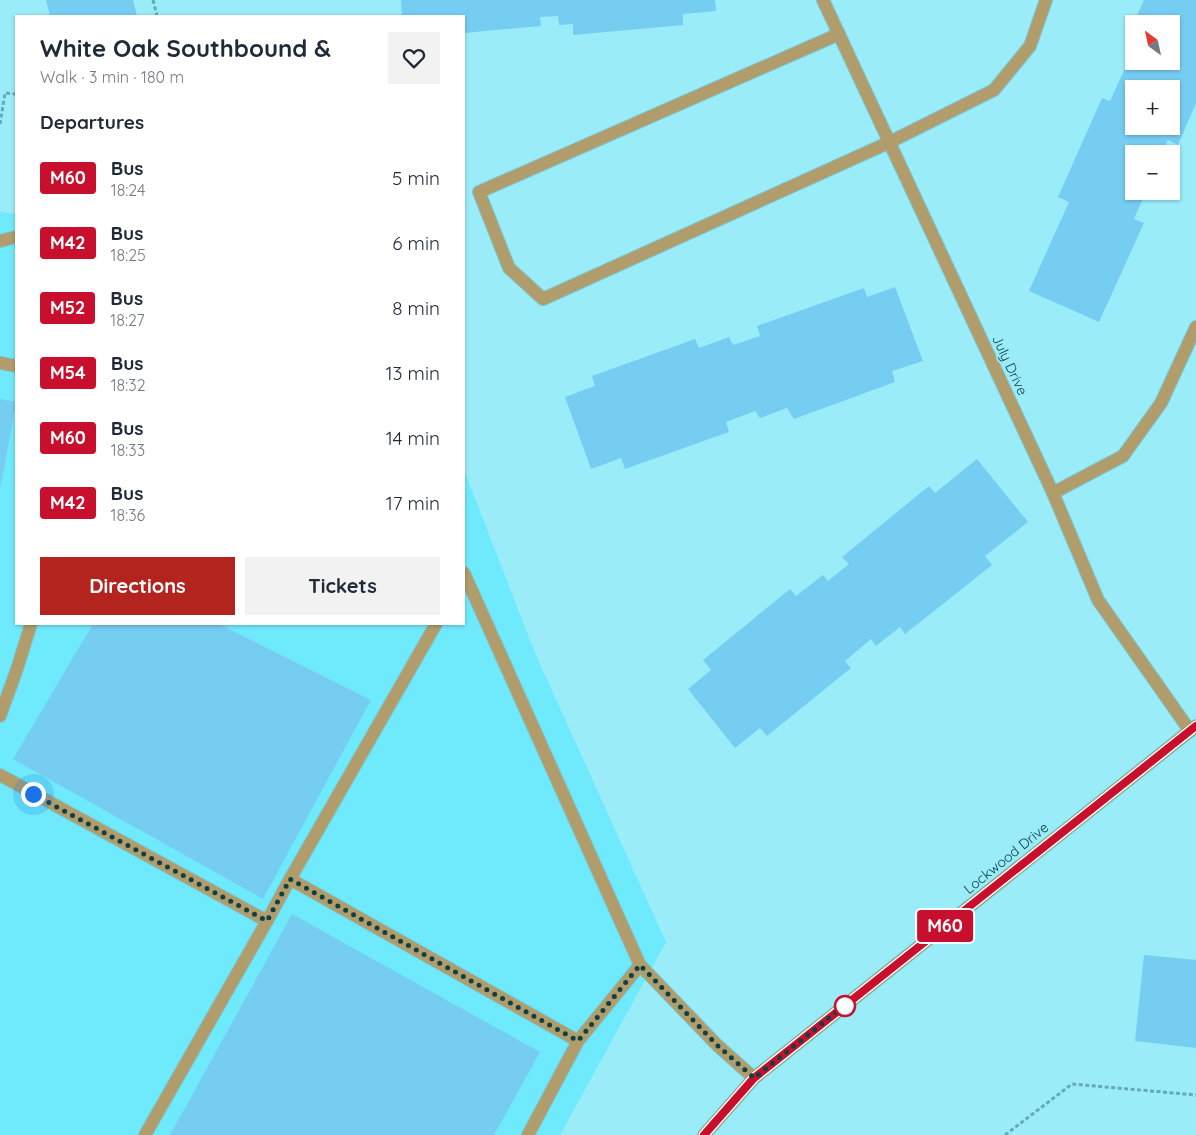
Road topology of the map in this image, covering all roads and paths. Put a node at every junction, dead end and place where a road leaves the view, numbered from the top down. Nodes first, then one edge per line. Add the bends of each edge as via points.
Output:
1 (153, 0) edge
2 (823, 0) edge
3 (1046, 0) edge
4 (156, 15) edge
5 (840, 34) junction
6 (15, 94) edge
7 (0, 124) edge
8 (890, 142) junction
9 (15, 237) edge
10 (0, 241) edge
11 (1196, 327) edge
12 (0, 363) edge
13 (15, 366) edge
14 (1053, 493) junction
15 (465, 576) edge
16 (31, 625) edge
17 (435, 625) edge
18 (0, 716) edge
19 (1193, 728) edge
20 (0, 776) edge
21 (290, 879) junction
22 (267, 921) junction
23 (640, 965) junction
24 (578, 1041) junction
25 (754, 1078) junction
26 (1196, 1095) edge
27 (145, 1135) edge
28 (528, 1135) edge
29 (704, 1135) edge
30 (1005, 1135) edge

1 - 4 path
2 - 5 street, July Drive
3 - 8 street via 1030,46 994,90
5 - 8 street, July Drive
5 - 8 street via 479,192 510,268 542,299
6 - 7 path via 5,93
8 - 14 street, July Drive
9 - 10 street
11 - 14 street via 1162,403 1123,456
12 - 13 street
14 - 19 street, July Drive via 1098,600
15 - 23 street
16 - 18 street
17 - 21 street
19 - 25 street, Lockwood Drive
20 - 22 street
21 - 22 street
21 - 24 street
22 - 27 street
23 - 24 street
23 - 25 street via 717,1045
24 - 28 street
25 - 29 street, Lockwood Drive
26 - 30 path via 1072,1084

